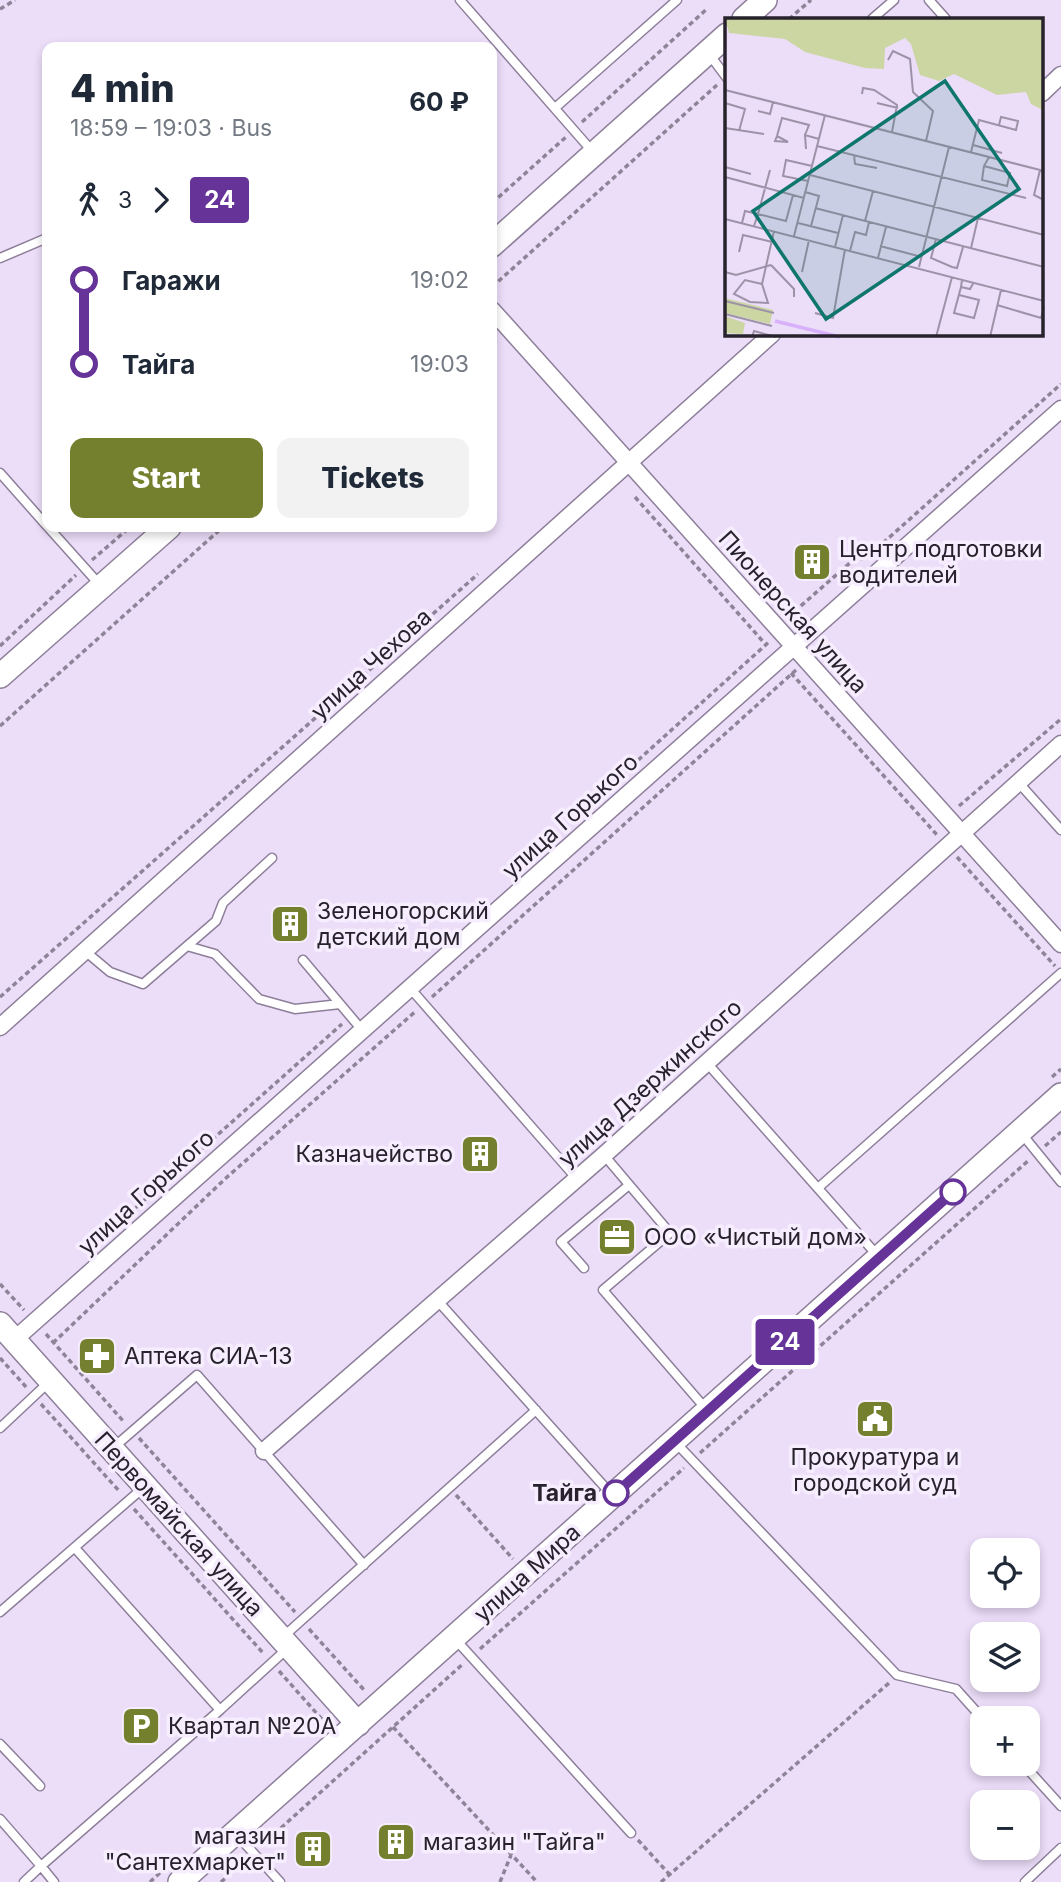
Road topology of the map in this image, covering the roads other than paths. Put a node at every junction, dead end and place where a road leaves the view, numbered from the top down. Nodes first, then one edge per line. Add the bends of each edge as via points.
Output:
1 (460, 0) edge
2 (677, 0) edge
3 (765, 0) edge
4 (894, 0) edge
5 (929, 0) edge
6 (745, 18) edge
7 (873, 18) edge
8 (945, 18) edge
9 (725, 36) edge
10 (497, 42) edge
11 (497, 42) edge
12 (708, 52) junction
13 (1061, 75) edge
14 (725, 76) edge
15 (1044, 91) edge
16 (555, 108) junction
17 (594, 153) junction
18 (42, 240) edge
19 (497, 240) edge
20 (0, 258) edge
21 (497, 316) edge
22 (770, 336) edge
23 (1061, 409) edge
24 (629, 463) junction
25 (0, 473) edge
26 (42, 519) edge
27 (53, 532) edge
28 (163, 532) edge
29 (101, 587) junction
30 (794, 647) junction
31 (0, 676) edge
32 (1061, 744) edge
33 (1018, 782) junction
34 (1061, 830) edge
35 (961, 833) junction
36 (272, 858) dead end
37 (1061, 944) edge
38 (187, 946) junction
39 (85, 951) junction
40 (303, 960) dead end
41 (1061, 974) edge
42 (410, 988) junction
43 (340, 1003) junction
44 (0, 1027) edge
45 (362, 1030) junction
46 (707, 1063) junction
47 (1061, 1096) edge
48 (1021, 1132) junction
49 (604, 1155) junction
50 (577, 1179) junction
51 (1061, 1182) edge
52 (629, 1185) junction
53 (818, 1188) junction
54 (879, 1258) junction
55 (584, 1268) dead end
56 (437, 1300) junction
57 (7, 1332) edge
58 (50, 1380) junction
59 (536, 1410) junction
60 (708, 1411) junction
61 (0, 1428) edge
62 (674, 1441) junction
63 (112, 1449) junction
64 (264, 1451) junction
65 (145, 1486) junction
66 (613, 1496) junction
67 (75, 1548) junction
68 (364, 1564) junction
69 (0, 1612) edge
70 (454, 1638) junction
71 (286, 1643) junction
72 (971, 1706) edge
73 (220, 1710) junction
74 (358, 1724) junction
75 (1, 1748) edge
76 (1034, 1776) edge
77 (40, 1786) dead end
78 (1061, 1806) edge
79 (0, 1818) edge
80 (235, 1833) junction
81 (631, 1833) road end
82 (1061, 1848) edge
83 (41, 1866) junction
84 (24, 1882) edge
85 (54, 1882) edge
86 (180, 1882) edge
87 (280, 1882) edge
88 (1025, 1882) edge

1 - 11 lane
2 - 16 lane
3 - 6 street
4 - 7 lane
5 - 8 lane
9 - 12 street
10 - 16 lane
12 - 14 lane
12 - 17 street
13 - 15 street
16 - 17 lane
17 - 19 street
18 - 20 lane
21 - 24 street, Пионерская улица
22 - 24 street, улица Чехова
23 - 30 street, улица Горького
24 - 30 street, Пионерская улица
24 - 39 street, улица Чехова
25 - 26 lane
27 - 29 lane
28 - 29 street
29 - 31 street
30 - 35 street, Пионерская улица
30 - 42 street, улица Горького
32 - 33 street, улица Дзержинского
33 - 34 lane
33 - 35 street, улица Дзержинского
35 - 37 street, Пионерская улица
35 - 46 street, улица Дзержинского
36 - 38 lane via 223,903 216,921
38 - 39 lane via 143,984 110,972
38 - 43 lane via 215,954 259,999 295,1009
39 - 44 street, улица Чехова
40 - 43 lane
41 - 53 lane
42 - 45 street, улица Горького
42 - 50 lane
43 - 45 lane
45 - 57 street, улица Горького
46 - 49 street, улица Дзержинского
46 - 53 lane
47 - 48 street, улица Мира
48 - 51 lane
48 - 54 street, улица Мира
49 - 50 street, улица Дзержинского
49 - 52 lane
50 - 56 street, улица Дзержинского
52 - 55 lane via 562,1242
52 - 60 lane via 670,1233 603,1290
53 - 54 lane
54 - 60 street, улица Мира
56 - 59 lane
56 - 64 street, улица Дзержинского
57 - 58 street, Первомайская улица
58 - 61 lane
58 - 63 street, Первомайская улица
59 - 66 lane
59 - 68 lane
60 - 62 street, улица Мира
62 - 66 street, улица Мира
62 - 72 lane via 897,1675 956,1689
63 - 64 lane via 197,1375
63 - 65 street, Первомайская улица
64 - 68 lane
65 - 67 lane
65 - 71 street, Первомайская улица
66 - 70 street, улица Мира
67 - 69 lane
67 - 73 lane
68 - 71 lane via 302,1620
70 - 74 street, улица Мира
70 - 81 lane
71 - 73 lane via 272,1663
71 - 74 street, Первомайская улица
73 - 83 lane
74 - 80 street, улица Мира
75 - 77 lane
76 - 78 lane
79 - 83 lane
80 - 86 street, улица Мира
80 - 87 lane
82 - 88 lane
83 - 84 lane
83 - 85 lane

